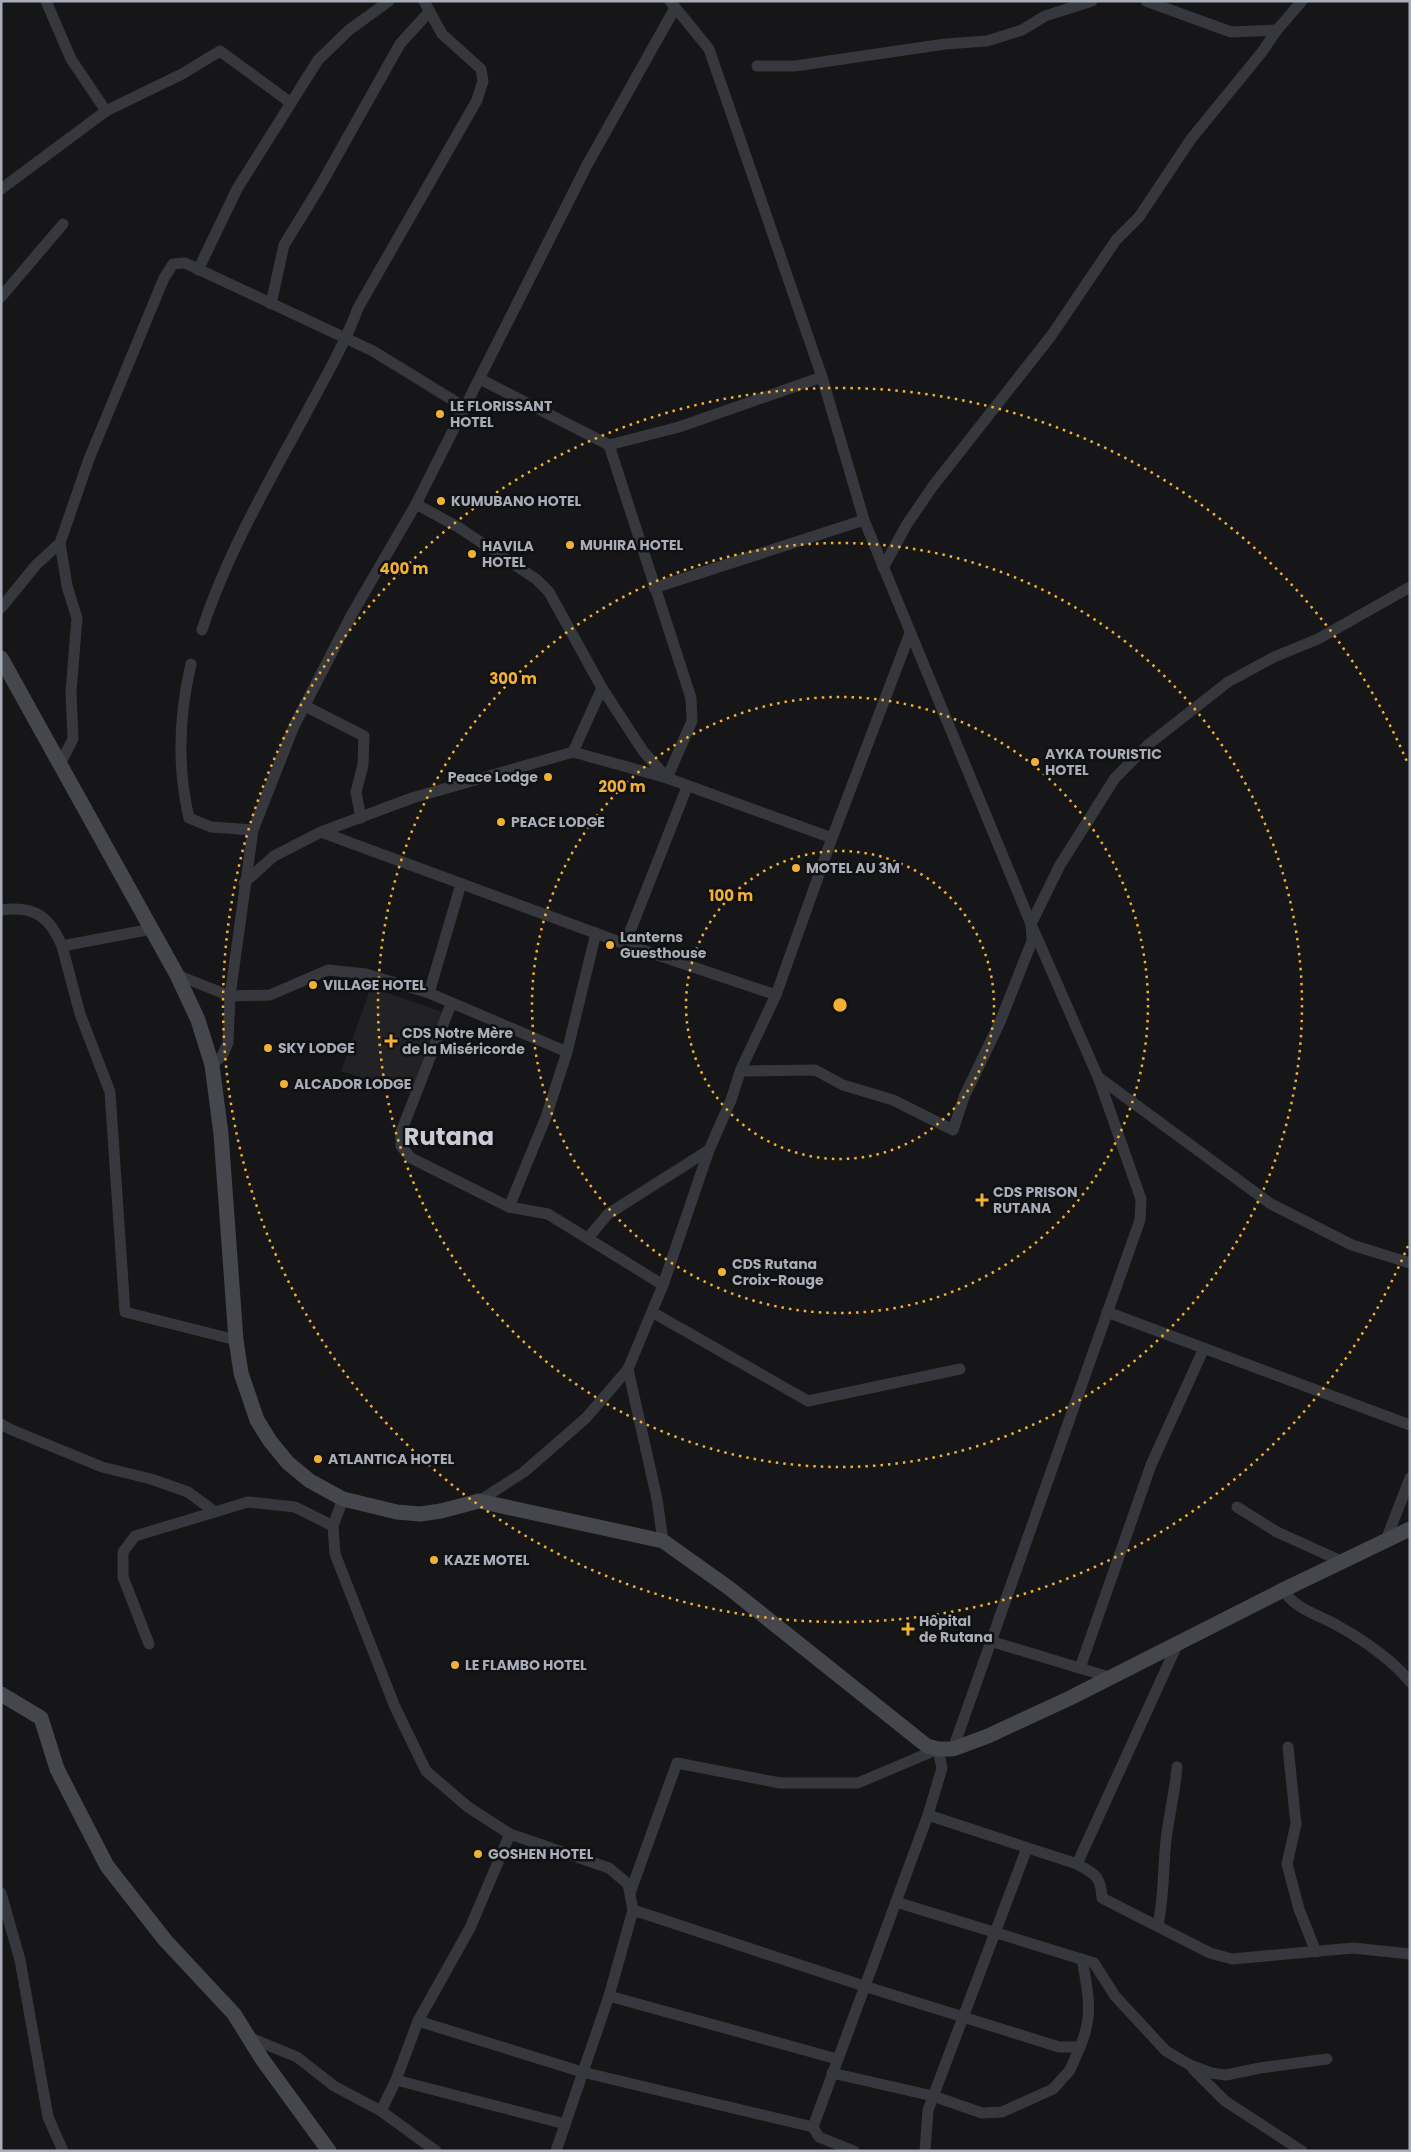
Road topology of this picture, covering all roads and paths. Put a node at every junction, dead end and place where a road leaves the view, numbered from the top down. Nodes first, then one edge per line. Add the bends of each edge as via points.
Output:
1 (46, 1) edge
2 (389, 1) edge
3 (424, 1) edge
4 (1092, 1) edge
5 (1146, 1) edge
6 (1302, 1) edge
7 (672, 5) edge
8 (428, 13) junction
9 (1276, 30) junction
10 (757, 66) dead end
11 (291, 103) junction
12 (106, 111) junction
13 (1, 189) edge
14 (63, 224) dead end
15 (198, 270) junction
16 (1, 297) edge
17 (271, 304) junction
18 (346, 338) junction
19 (822, 377) junction
20 (480, 379) junction
21 (464, 407) junction
22 (609, 444) junction
23 (416, 504) junction
24 (864, 520) junction
25 (60, 543) junction
26 (883, 568) junction
27 (1410, 586) edge
28 (654, 588) junction
29 (1, 608) edge
30 (202, 630) dead end
31 (910, 633) junction
32 (1, 658) edge
33 (191, 664) dead end
34 (602, 688) junction
35 (305, 706) junction
36 (573, 752) junction
37 (60, 764) junction
38 (666, 778) junction
39 (687, 787) junction
40 (361, 818) junction
41 (252, 830) junction
42 (321, 832) junction
43 (832, 838) junction
44 (244, 884) junction
45 (461, 884) junction
46 (1, 910) edge
47 (1031, 924) junction
48 (152, 929) junction
49 (596, 933) junction
50 (625, 944) junction
51 (62, 946) junction
52 (177, 975) junction
53 (429, 993) junction
54 (776, 995) junction
55 (230, 996) junction
56 (451, 1004) junction
57 (567, 1052) junction
58 (212, 1065) junction
59 (741, 1071) junction
60 (1098, 1077) junction
61 (709, 1150) junction
62 (509, 1207) junction
63 (588, 1238) junction
64 (1410, 1263) edge
65 (663, 1285) junction
66 (652, 1312) junction
67 (1107, 1312) junction
68 (236, 1340) junction
69 (1204, 1348) junction
70 (628, 1369) junction
71 (960, 1370) dead end
72 (1, 1424) edge
73 (1410, 1426) edge
74 (1410, 1478) edge
75 (343, 1499) junction
76 (479, 1500) junction
77 (1237, 1507) dead end
78 (215, 1512) junction
79 (333, 1526) junction
80 (1410, 1529) edge
81 (1386, 1540) junction
82 (663, 1541) junction
83 (1341, 1561) junction
84 (1282, 1590) junction
85 (990, 1641) junction
86 (1178, 1642) junction
87 (149, 1644) dead end
88 (1080, 1668) junction
89 (1109, 1677) junction
90 (1410, 1682) edge
91 (1, 1694) edge
92 (1288, 1747) dead end
93 (945, 1749) junction
94 (1177, 1767) dead end
95 (928, 1815) junction
96 (510, 1834) junction
97 (1027, 1848) junction
98 (1076, 1864) junction
99 (1, 1893) edge
100 (630, 1893) junction
101 (896, 1902) junction
102 (633, 1910) junction
103 (1158, 1925) junction
104 (996, 1933) junction
105 (1316, 1952) junction
106 (1410, 1954) edge
107 (1082, 1959) junction
108 (864, 1986) junction
109 (609, 1996) junction
110 (964, 2017) junction
111 (418, 2021) junction
112 (248, 2037) junction
113 (1080, 2047) junction
114 (837, 2059) junction
115 (1327, 2059) dead end
116 (1190, 2066) junction
117 (582, 2072) junction
118 (832, 2073) junction
119 (396, 2080) junction
120 (933, 2096) junction
121 (381, 2111) junction
122 (565, 2124) junction
123 (813, 2127) junction
124 (64, 2151) edge
125 (329, 2151) edge
126 (436, 2151) edge
127 (556, 2151) edge
128 (854, 2151) edge
129 (925, 2151) edge
130 (1302, 2151) edge

1 - 12 street via 71,59
2 - 11 street via 349,30 318,60
3 - 8 street
4 - 10 street via 1044,16 1022,30 987,40 795,66
5 - 9 street via 1218,29 1232,32
6 - 9 street
7 - 19 street via 709,48
7 - 20 street via 587,165
8 - 17 street via 400,44 284,245
8 - 18 street via 442,34 481,69 483,81 477,100 358,308
9 - 26 street via 1191,139 1139,217 1116,240 1051,336 933,486
11 - 12 street via 220,51 182,74
11 - 15 street via 238,189
12 - 13 street
14 - 16 street
15 - 17 street
15 - 25 street via 185,263 173,264 164,278 89,459
17 - 18 street
18 - 21 street
18 - 30 street via 212,597
19 - 22 street via 679,428
19 - 24 street
20 - 21 street
20 - 22 street
21 - 23 street
22 - 28 street
23 - 34 street via 458,527 536,579 549,592
23 - 35 street via 352,614
24 - 26 street
24 - 28 street
25 - 29 street via 36,565
25 - 37 street via 76,618 70,692 73,739
26 - 31 street
27 - 47 street via 1318,639 1274,657 1228,682 1149,744 1115,778 1060,865
28 - 38 street via 691,698 692,721
31 - 43 street
31 - 47 street
32 - 37 main road
33 - 41 street via 181,723 182,786 189,818 212,827
34 - 36 street
34 - 38 street via 643,751
35 - 40 street via 364,736 364,765 356,792
35 - 41 street
36 - 38 street
36 - 40 street via 412,798
37 - 48 main road
38 - 39 street
39 - 43 street
39 - 50 street
40 - 42 street
41 - 44 street
42 - 44 street via 274,856
42 - 45 street
43 - 54 street
44 - 55 street
45 - 49 street
45 - 53 street
46 - 51 street via 28,910 42,916 54,926
47 - 59 street via 1032,941 1000,1022 964,1097 953,1130 893,1100 843,1086 815,1070
47 - 60 street
48 - 51 street
48 - 52 main road
49 - 50 street
49 - 57 street
50 - 54 street
51 - 68 street via 80,1014 110,1092 125,1312
52 - 55 street
52 - 58 main road via 198,1020
53 - 55 street via 366,974 328,970 270,996
53 - 56 street
54 - 59 street
55 - 58 street via 228,1043 222,1056
56 - 57 street
56 - 62 street via 401,1132 401,1146 411,1158
57 - 62 street via 546,1117
58 - 68 main road via 221,1134
59 - 61 street
60 - 64 street via 1271,1204 1352,1245
60 - 67 street via 1141,1199 1140,1220
61 - 63 street via 608,1214
61 - 65 street
62 - 63 street via 548,1214
63 - 65 street
65 - 66 street
66 - 70 street
66 - 71 street via 808,1401
67 - 69 street
67 - 85 street
68 - 75 main road via 249,1399 270,1441 310,1481
69 - 73 street
69 - 88 street via 1151,1465
70 - 76 street via 586,1418 524,1472
70 - 82 street via 658,1499
72 - 78 street via 102,1467 188,1492
74 - 81 street
75 - 76 main road via 420,1514
75 - 79 street
76 - 82 main road
77 - 83 street via 1277,1532
78 - 79 street via 248,1502 295,1507
78 - 87 street via 135,1536 123,1552 123,1577
79 - 96 street via 334,1554 395,1707 426,1771 468,1807
80 - 81 main road
81 - 83 main road
82 - 93 main road via 729,1588 927,1746
83 - 84 main road
84 - 86 main road
84 - 90 street via 1288,1599 1340,1626 1399,1668
85 - 88 street
85 - 93 street
86 - 89 main road
86 - 98 street
88 - 89 street
89 - 93 main road via 1012,1724
91 - 112 main road via 41,1718 57,1769 107,1866 165,1940 234,2014
92 - 105 street via 1296,1824 1287,1864 1299,1909
93 - 95 street
93 - 100 street via 858,1783 780,1783 677,1763
94 - 103 street
95 - 97 street
95 - 101 street
96 - 100 street via 609,1868 628,1884
96 - 111 street via 470,1928
97 - 98 street
97 - 104 street
98 - 103 street via 1095,1874 1102,1885 1102,1898
99 - 124 street via 20,1960 48,2117
100 - 102 street
101 - 104 street
101 - 108 street
102 - 108 street
102 - 109 street
103 - 105 street via 1210,1953 1232,1959
104 - 107 street
104 - 110 street
105 - 106 street via 1352,1948
107 - 113 street via 1090,2005 1087,2030
107 - 116 street via 1094,1963 1115,1996 1166,2051
108 - 110 street
108 - 114 street
109 - 114 street
109 - 117 street
110 - 113 street via 1059,2047
110 - 120 street
111 - 117 street
111 - 119 street
112 - 121 street via 297,2057 334,2086
112 - 125 main road
113 - 120 street via 1070,2070 1053,2090 1002,2112 982,2113
114 - 118 street
115 - 116 street via 1226,2075
116 - 130 street via 1225,2101
117 - 122 street
117 - 123 street
118 - 120 street
118 - 123 street
119 - 121 street
119 - 122 street
120 - 129 street via 928,2110
121 - 126 street
122 - 127 street
123 - 128 street via 819,2137

